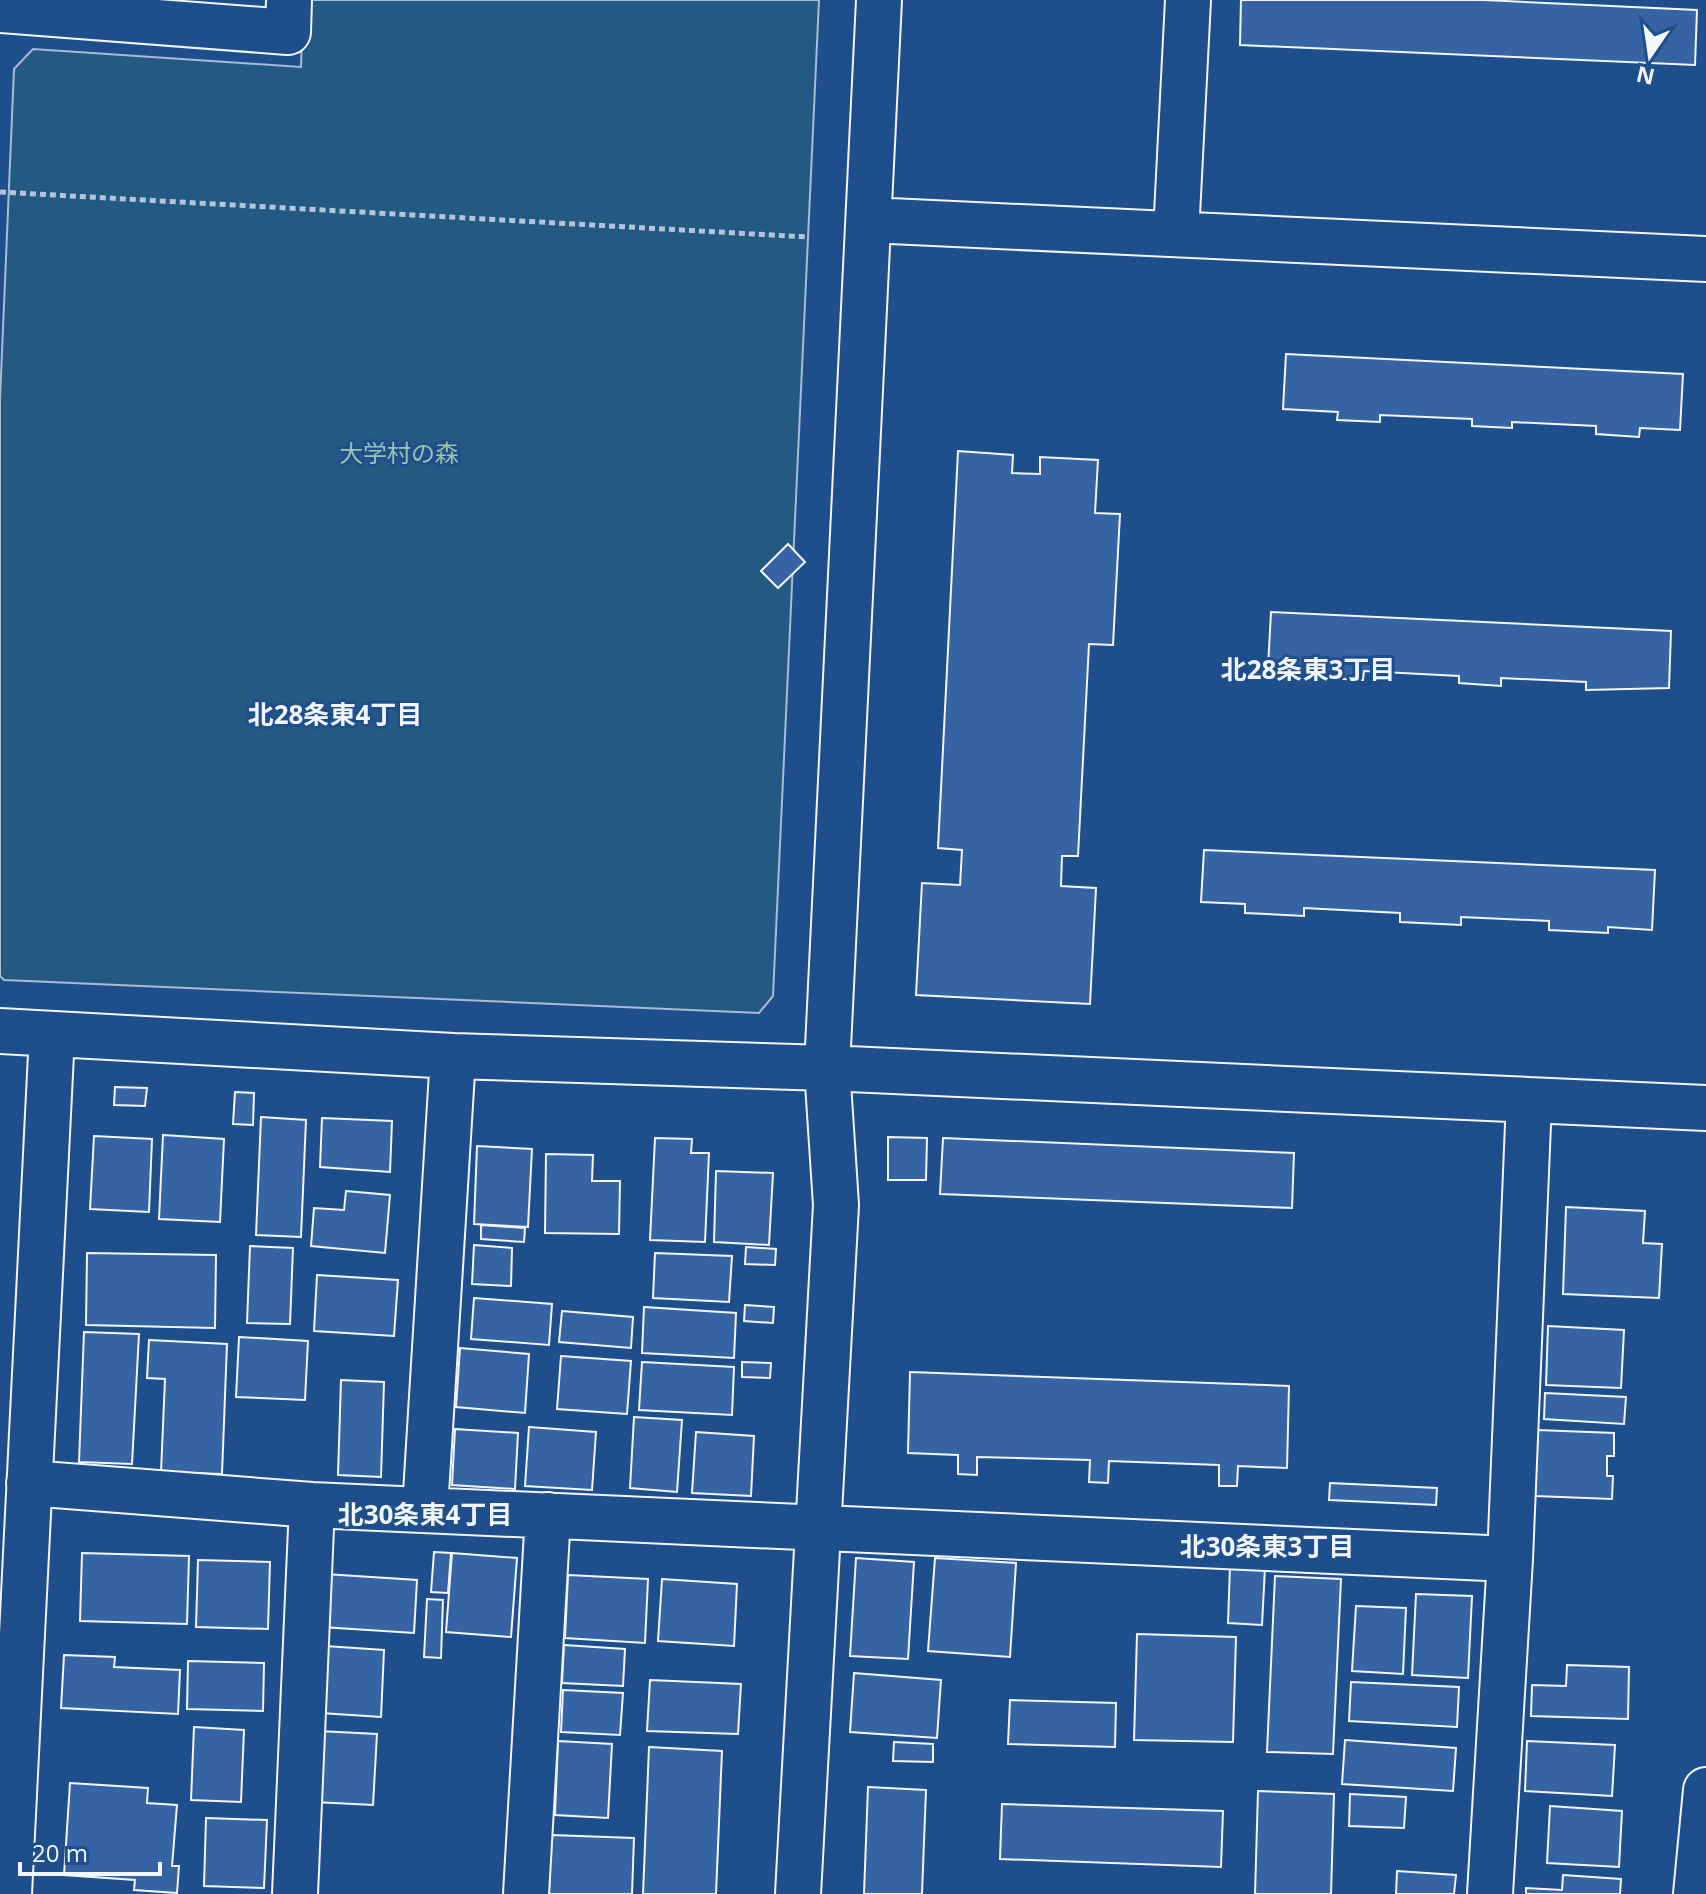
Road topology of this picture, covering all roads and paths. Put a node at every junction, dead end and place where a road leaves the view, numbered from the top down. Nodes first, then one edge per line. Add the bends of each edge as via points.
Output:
1 (289, 0) edge
2 (879, 0) edge
3 (1188, 0) edge
4 (0, 10) edge
5 (0, 192) edge
6 (869, 220) junction
7 (1176, 234) junction
8 (808, 237) dead end
9 (1706, 259) edge
10 (0, 1031) edge
11 (52, 1034) junction
12 (453, 1056) junction
13 (827, 1068) junction
14 (1529, 1100) junction
15 (1706, 1108) edge
16 (17, 1369) edge
17 (29, 1483) junction
18 (312, 1505) junction
19 (425, 1510) junction
20 (548, 1515) junction
21 (820, 1527) junction
22 (1510, 1559) junction
23 (12, 1594) edge
24 (1706, 1790) edge
25 (9, 1894) edge
26 (295, 1894) edge
27 (526, 1894) edge
28 (798, 1894) edge
29 (1490, 1894) edge
30 (1696, 1894) edge

1 - 4 street via 288,32
2 - 6 street
3 - 7 street
5 - 8 path
6 - 7 street
6 - 13 street
7 - 9 street
10 - 11 street
11 - 12 street
11 - 16 street
12 - 13 street
12 - 19 street
13 - 14 street
13 - 21 street via 836,1205
14 - 15 street
14 - 22 street
16 - 17 street
17 - 18 street
17 - 23 street
18 - 19 street
18 - 26 street
19 - 20 street
20 - 21 street
20 - 27 street
21 - 22 street
21 - 28 street
22 - 29 street
23 - 25 street
24 - 30 street

